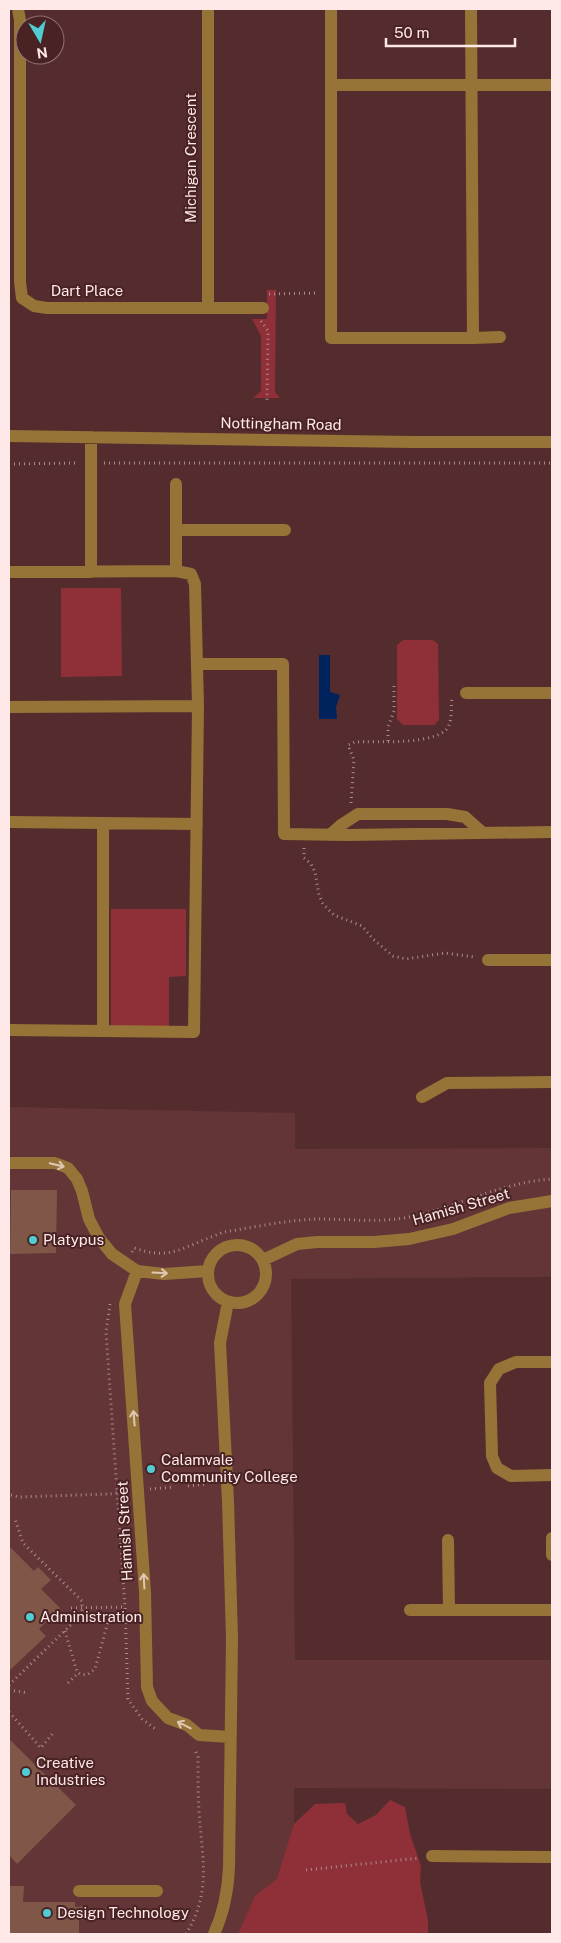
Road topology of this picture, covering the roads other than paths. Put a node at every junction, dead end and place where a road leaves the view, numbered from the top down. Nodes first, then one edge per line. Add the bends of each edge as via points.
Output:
1 (18, 9) edge
2 (208, 9) edge
3 (331, 9) edge
4 (471, 9) edge
5 (331, 85) junction
6 (472, 85) junction
7 (552, 85) edge
8 (208, 308) junction
9 (263, 308) road end
10 (500, 337) dead end
11 (473, 338) junction
12 (9, 436) edge
13 (91, 437) junction
14 (552, 442) edge
15 (176, 484) dead end
16 (176, 530) junction
17 (285, 530) dead end
18 (176, 571) junction
19 (9, 572) edge
20 (91, 572) junction
21 (198, 664) junction
22 (466, 693) road end
23 (552, 693) edge
24 (198, 706) junction
25 (9, 707) edge
26 (9, 822) edge
27 (103, 823) junction
28 (197, 824) junction
29 (552, 832) edge
30 (483, 834) junction
31 (330, 835) junction
32 (488, 960) road end
33 (552, 960) edge
34 (9, 1030) edge
35 (103, 1031) junction
36 (552, 1082) edge
37 (422, 1098) dead end
38 (9, 1163) edge
39 (552, 1201) edge
40 (263, 1260) junction
41 (208, 1270) junction
42 (137, 1271) junction
43 (228, 1302) junction
44 (552, 1362) edge
45 (552, 1476) edge
46 (552, 1538) edge
47 (448, 1540) dead end
48 (552, 1555) edge
49 (410, 1610) dead end
50 (449, 1610) junction
51 (552, 1610) edge
52 (230, 1737) junction
53 (432, 1856) road end
54 (552, 1856) edge
55 (79, 1891) dead end
56 (157, 1891) dead end
57 (214, 1934) edge

1 - 8 street, Dart Place via 22,298 34,306 47,308
2 - 8 street, Michigan Crescent
3 - 5 street
4 - 6 street
5 - 6 street
5 - 11 street via 331,338
6 - 7 street
6 - 11 street
8 - 9 street, Dart Place
10 - 11 street
12 - 13 street, Nottingham Road
13 - 14 street, Nottingham Road
13 - 20 street
15 - 16 street
16 - 17 street
16 - 18 street
18 - 20 street
18 - 21 street via 191,574 195,584
19 - 20 street
21 - 24 street
21 - 31 street via 283,664 284,834
22 - 23 street
24 - 25 street
24 - 28 street
26 - 27 street
27 - 28 street
27 - 35 street
28 - 35 street via 194,1032
29 - 30 street
30 - 31 street
30 - 31 street via 465,817 447,814 358,814
32 - 33 street
34 - 35 street
36 - 37 street via 448,1083
38 -> 42 street via 55,1164 68,1168 77,1179 98,1238 112,1254
39 - 40 street, Hamish Street via 509,1208 453,1229 408,1239 297,1244
40 - 41 street via 250,1248 232,1246 216,1254
40 - 43 street via 266,1270 263,1289 248,1301
42 -> 41 street via 164,1274
41 - 43 street via 211,1287
52 -> 42 street, Hamish Street via 199,1735 187,1725 168,1718 152,1702 147,1687 144,1564 125,1304
43 - 52 street via 220,1343 232,1638
44 - 45 street via 516,1362 499,1369 490,1383 492,1456 497,1468 510,1476
46 - 48 street
47 - 50 street
49 - 50 street
50 - 51 street
52 - 57 street via 228,1889 224,1911
53 - 54 street
55 - 56 street

